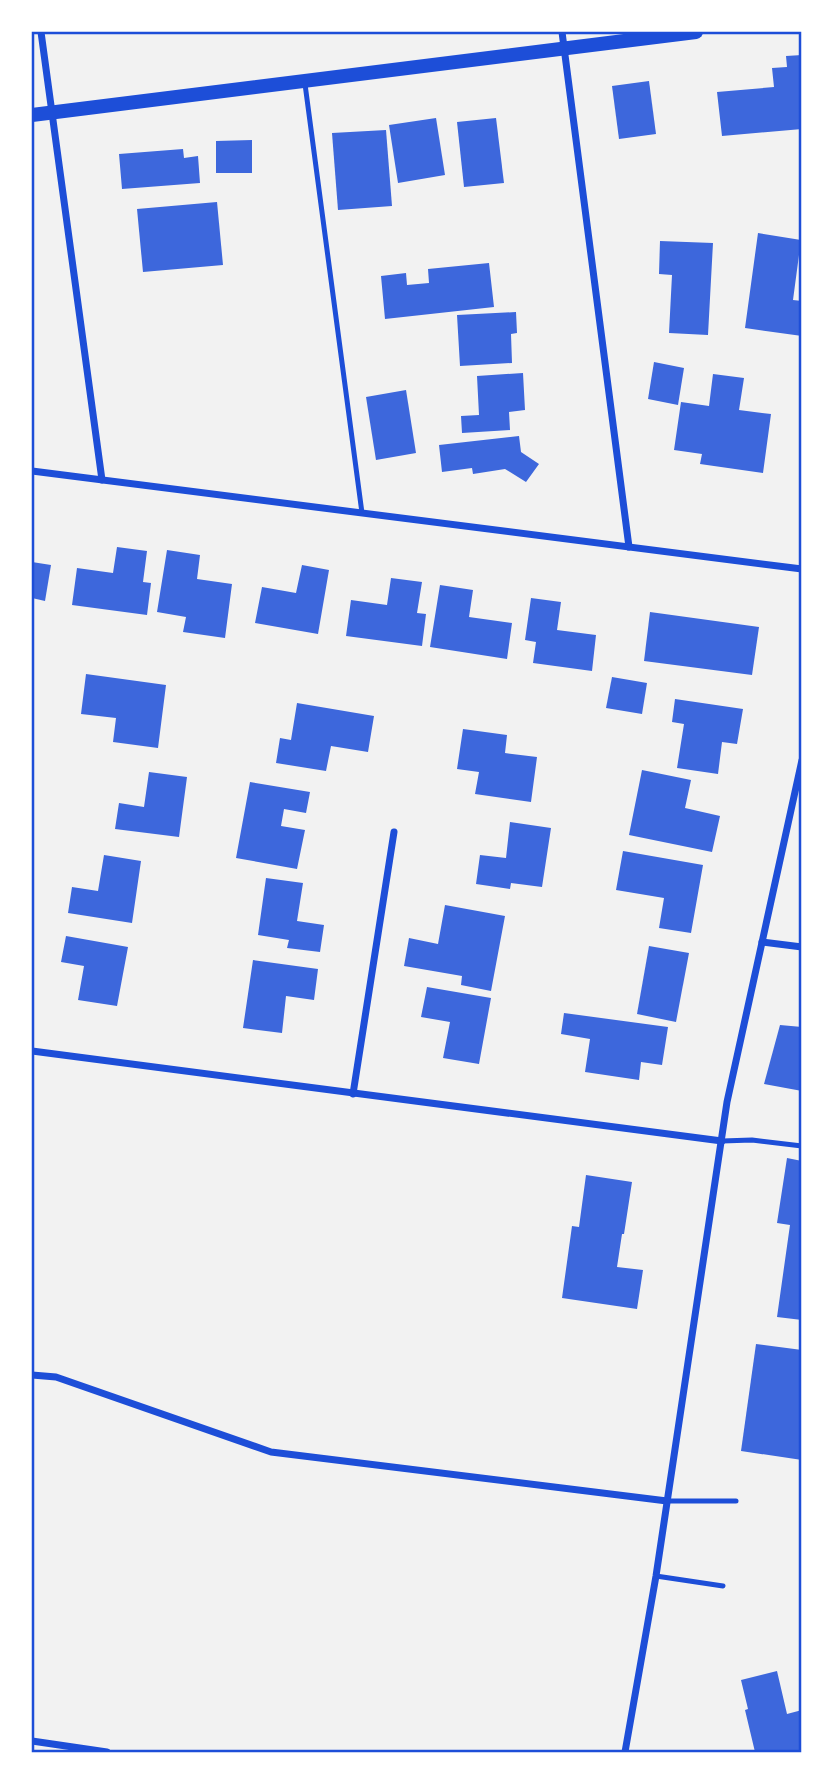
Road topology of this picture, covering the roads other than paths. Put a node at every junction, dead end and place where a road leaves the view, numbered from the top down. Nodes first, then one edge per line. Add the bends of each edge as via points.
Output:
1 (41, 32) edge
2 (562, 32) edge
3 (696, 32) edge
4 (564, 48) junction
5 (305, 81) junction
6 (51, 113) junction
7 (32, 115) edge
8 (32, 471) edge
9 (102, 480) junction
10 (362, 513) junction
11 (629, 547) junction
12 (802, 569) edge
13 (802, 760) edge
14 (394, 832) dead end
15 (762, 942) junction
16 (802, 947) edge
17 (32, 1051) edge
18 (353, 1094) junction
19 (722, 1141) junction
20 (802, 1146) edge
21 (32, 1374) edge
22 (736, 1501) dead end
23 (667, 1502) junction
24 (656, 1576) junction
25 (723, 1586) dead end
26 (32, 1741) edge
27 (107, 1752) edge
28 (625, 1752) edge

1 - 6 street
2 - 4 street
3 - 4 main road
4 - 5 main road
4 - 11 street
5 - 6 main road
5 - 10 lane
6 - 7 main road
6 - 9 street
8 - 9 street
9 - 10 street
10 - 11 street
11 - 12 street
13 - 15 street
14 - 18 street
15 - 16 street
15 - 19 street
17 - 18 street
18 - 19 street
19 - 20 lane
19 - 23 street
21 - 23 street via 56,1377 271,1452
22 - 23 lane
23 - 24 street
24 - 25 lane
24 - 28 street
26 - 27 street

